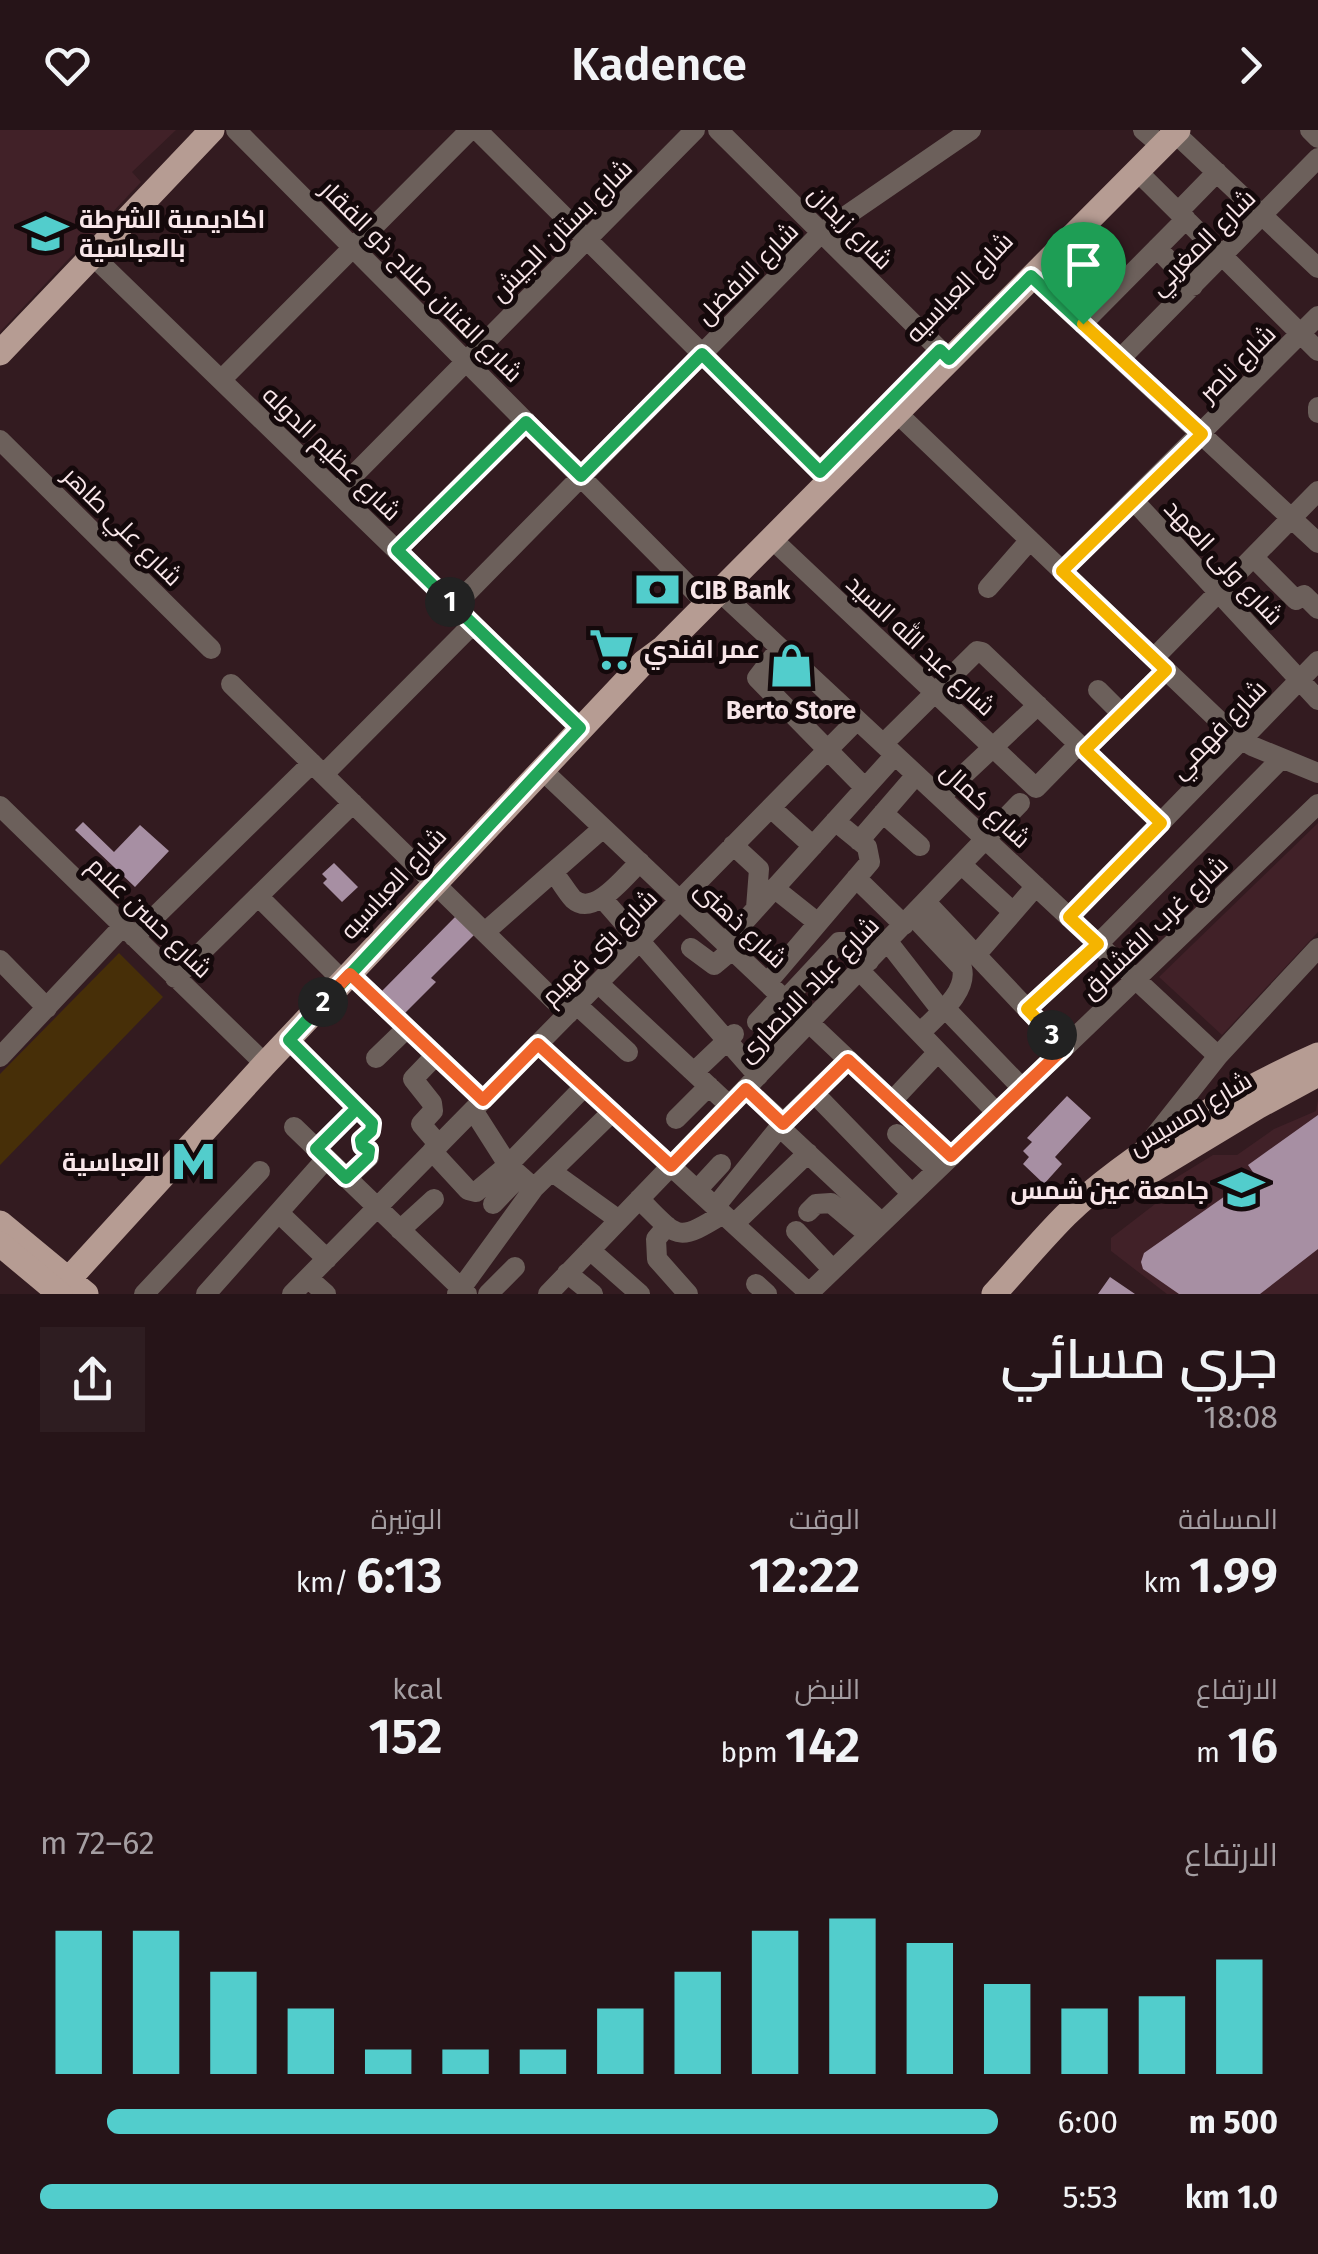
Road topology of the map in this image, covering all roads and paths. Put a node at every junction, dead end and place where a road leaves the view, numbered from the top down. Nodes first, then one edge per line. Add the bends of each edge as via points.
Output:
1 (212, 130) edge
2 (236, 130) edge
3 (473, 130) edge
4 (695, 130) edge
5 (718, 130) edge
6 (934, 130) edge
7 (971, 130) edge
8 (1310, 130) edge
9 (1160, 134) edge
10 (1318, 138) edge
11 (950, 146) junction
12 (1318, 158) edge
13 (1137, 171) junction
14 (1217, 172) junction
15 (1182, 216) junction
16 (1264, 216) junction
17 (822, 232) junction
18 (587, 240) junction
19 (354, 248) junction
20 (1157, 248) junction
21 (92, 256) junction
22 (1223, 256) junction
23 (1318, 268) edge
24 (1031, 276) junction
25 (1193, 286) junction
26 (1318, 316) edge
27 (1083, 324) junction
28 (1300, 334) junction
29 (1318, 351) edge
30 (0, 353) edge
31 (702, 354) junction
32 (944, 355) junction
33 (1120, 358) junction
34 (466, 362) junction
35 (221, 380) junction
36 (898, 414) junction
37 (526, 422) junction
38 (1202, 434) junction
39 (0, 440) edge
40 (820, 472) junction
41 (581, 476) junction
42 (337, 492) junction
43 (1318, 492) edge
44 (1135, 502) junction
45 (1292, 519) junction
46 (772, 539) junction
47 (1030, 540) junction
48 (1318, 543) edge
49 (397, 550) junction
50 (1254, 558) junction
51 (1062, 571) junction
52 (988, 588) dead end
53 (709, 593) junction
54 (1220, 594) junction
55 (454, 606) junction
56 (1318, 609) edge
57 (473, 624) junction
58 (780, 648) junction
59 (211, 649) dead end
60 (1318, 661) edge
61 (1160, 664) junction
62 (1300, 680) junction
63 (231, 684) dead end
64 (1098, 690) dead end
65 (935, 693) junction
66 (1318, 700) edge
67 (1038, 705) junction
68 (1122, 714) junction
69 (857, 720) junction
70 (580, 728) junction
71 (1242, 741) junction
72 (993, 747) junction
73 (1082, 747) junction
74 (889, 749) junction
75 (828, 750) junction
76 (1281, 759) junction
77 (318, 768) junction
78 (540, 768) junction
79 (1318, 774) edge
80 (916, 775) junction
81 (865, 788) junction
82 (940, 797) junction
83 (353, 802) junction
84 (1020, 803) dead end
85 (1318, 804) edge
86 (0, 806) edge
87 (771, 808) junction
88 (883, 813) junction
89 (835, 821) junction
90 (1161, 823) junction
91 (603, 828) junction
92 (986, 840) junction
93 (859, 841) junction
94 (734, 845) junction
95 (812, 846) junction
96 (920, 846) dead end
97 (640, 862) junction
98 (962, 865) junction
99 (553, 872) junction
100 (856, 878) junction
101 (435, 882) junction
102 (1036, 886) junction
103 (774, 888) junction
104 (258, 896) junction
105 (602, 898) junction
106 (680, 900) junction
107 (756, 908) junction
108 (1013, 912) junction
109 (914, 914) junction
110 (1069, 917) junction
111 (818, 923) junction
112 (128, 932) junction
113 (485, 932) junction
114 (639, 942) junction
115 (888, 942) junction
116 (1098, 944) junction
117 (728, 946) junction
118 (692, 948) dead end
119 (1318, 948) edge
120 (976, 955) junction
121 (0, 960) edge
122 (864, 966) junction
123 (346, 977) junction
124 (176, 978) junction
125 (1136, 979) junction
126 (598, 983) junction
127 (778, 993) junction
128 (47, 1008) junction
129 (573, 1009) junction
130 (942, 1009) junction
131 (1027, 1009) junction
132 (757, 1022) dead end
133 (810, 1023) junction
134 (407, 1028) junction
135 (920, 1033) junction
136 (731, 1036) junction
137 (289, 1040) junction
138 (538, 1044) junction
139 (1064, 1048) junction
140 (628, 1052) dead end
141 (938, 1052) junction
142 (436, 1055) junction
143 (1318, 1055) edge
144 (0, 1056) edge
145 (1218, 1056) junction
146 (376, 1058) dead end
147 (848, 1060) junction
148 (265, 1064) junction
149 (1318, 1074) edge
150 (701, 1079) junction
151 (752, 1082) junction
152 (584, 1087) junction
153 (1022, 1088) junction
154 (814, 1092) junction
155 (892, 1101) junction
156 (478, 1105) junction
157 (730, 1106) junction
158 (357, 1108) junction
159 (612, 1112) junction
160 (996, 1112) junction
161 (676, 1119) dead end
162 (783, 1124) junction
163 (294, 1127) dead end
164 (897, 1134) dead end
165 (436, 1148) junction
166 (808, 1153) junction
167 (321, 1154) junction
168 (944, 1163) junction
169 (1133, 1163) junction
170 (720, 1164) dead end
171 (671, 1166) junction
172 (260, 1171) dead end
173 (552, 1172) junction
174 (521, 1177) junction
175 (346, 1178) junction
176 (698, 1190) junction
177 (912, 1194) junction
178 (434, 1199) dead end
179 (639, 1199) junction
180 (377, 1208) junction
181 (808, 1212) dead end
182 (279, 1213) junction
183 (724, 1215) junction
184 (619, 1220) junction
185 (0, 1223) edge
186 (667, 1226) junction
187 (875, 1229) junction
188 (400, 1230) junction
189 (796, 1231) dead end
190 (0, 1244) edge
191 (590, 1250) junction
192 (327, 1259) junction
193 (515, 1268) dead end
194 (667, 1270) junction
195 (833, 1270) junction
196 (568, 1274) junction
197 (308, 1278) junction
198 (69, 1291) edge
199 (462, 1292) edge
200 (809, 1293) edge
201 (144, 1294) edge
202 (206, 1294) edge
203 (292, 1294) edge
204 (326, 1294) edge
205 (488, 1294) edge
206 (548, 1294) edge
207 (593, 1294) edge
208 (640, 1294) edge
209 (649, 1294) edge
210 (688, 1294) edge
211 (994, 1294) edge
212 (1012, 1294) edge

1 - 21 main road
2 - 19 street, شارع الفنان صلاح ذو الفقار
3 - 18 street
3 - 19 street
4 - 18 street, شارع بستان الجيش
5 - 17 street, شارع زيدان
6 - 11 street
7 - 11 street, شارع الافضل
8 - 10 street
9 - 13 main road, شارع العباسيه
9 - 14 street
9 - 32 main road, شارع العباسيه
11 - 17 street, شارع الافضل
12 - 16 street, شارع المغربي
13 - 15 street
13 - 24 main road, شارع العباسيه
14 - 15 street
14 - 16 street
15 - 20 street
15 - 22 street
16 - 22 street, شارع المغربي
16 - 23 street
17 - 31 street, شارع الافضل
17 - 32 street, شارع زيدان
18 - 31 street
18 - 34 street, شارع بستان الجيش
19 - 34 street, شارع الفنان صلاح ذو الفقار
19 - 35 street
20 - 25 street
20 - 27 street
21 - 30 main road
21 - 35 street, شارع عظيم الدوله
22 - 25 street, شارع المغربي
22 - 28 street
24 - 27 street
24 - 32 main road, شارع العباسيه
25 - 33 street, شارع المغربي
26 - 28 street, شارع ناصر
27 - 33 street
28 - 29 street
28 - 38 street, شارع ناصر
31 - 40 street
31 - 41 street, شارع الافضل
32 - 36 main road, شارع العباسيه
32 - 40 main road, شارع العباسيه
33 - 38 street
34 - 37 street, شارع الفنان صلاح ذو الفقار
34 - 42 street, شارع بستان الجيش
35 - 42 street, شارع عظيم الدوله
36 - 46 main road, شارع العباسيه
36 - 47 street
37 - 41 street, شارع الفنان صلاح ذو الفقار
37 - 49 street
38 - 44 street, شارع ناصر
38 - 45 street
39 - 59 street, شارع علي طاهر
40 - 53 main road, شارع العباسيه
41 - 53 street, شارع الفنان صلاح ذو الفقار
41 - 55 street, شارع الافضل
42 - 49 street, شارع عظيم الدوله
43 - 45 street
44 - 51 street, شارع ناصر
44 - 54 street, شارع ولى العهد
45 - 48 street
45 - 50 street
46 - 53 main road, شارع العباسيه
46 - 65 street, شارع عبد الله السيد
47 - 51 street
47 - 52 street
49 - 55 street, شارع عظيم الدوله
50 - 54 street
50 - 56 street via 1296,600 1304,595
51 - 61 street
53 - 58 street, شارع كمال
53 - 70 main road, شارع العباسيه
54 - 61 street
54 - 62 street, شارع ولى العهد
55 - 57 street, شارع عظيم الدوله
57 - 70 street, شارع عظيم الدوله
57 - 77 street
58 - 69 street, شارع كمال
58 - 75 street via 756,678
60 - 62 street, شارع فهمي
61 - 68 street
61 - 71 street
62 - 66 street, شارع ولى العهد
62 - 71 street, شارع فهمي
63 - 77 street
64 - 68 street
65 - 67 street via 977,652
65 - 72 street, شارع عبد الله السيد
65 - 74 street
67 - 72 street
67 - 73 street
68 - 73 street
69 - 74 street, شارع كمال
69 - 75 street, شارع بنى فهيم
70 - 78 main road, شارع العباسيه
71 - 76 street
71 - 90 street, شارع فهمي
72 - 73 street, شارع عبد الله السيد via 1036,788
72 - 82 street
73 - 90 street
74 - 80 street, شارع كمال
74 - 81 street
75 - 81 street
75 - 87 street, شارع بنى فهيم
76 - 79 street
76 - 116 street
77 - 83 street
77 - 112 street
78 - 91 street, شارع ذهنى
78 - 101 main road, شارع العباسيه
80 - 82 street, شارع كمال
80 - 88 street
81 - 89 street
82 - 92 street, شارع كمال
83 - 101 street
83 - 104 street
84 - 92 street, شارع عباد الانصارى
85 - 125 street, شارع غرب القشلاق
86 - 112 street, شارع حسن علام
87 - 94 street, شارع بنى فهيم
87 - 95 street
88 - 93 street
88 - 96 street
89 - 93 street
89 - 95 street
90 - 110 street, شارع فهمي
91 - 97 street, شارع ذهنى
91 - 99 street
92 - 98 street, شارع عباد الانصارى
92 - 102 street, شارع كمال
93 - 100 street via 870,862
94 - 106 street, شارع بنى فهيم
94 - 107 street via 759,869
95 - 103 street
97 - 105 street
97 - 106 street, شارع ذهنى
98 - 108 street
98 - 109 street, شارع عباد الانصارى
99 - 105 street via 575,901
99 - 113 street
100 - 109 street
100 - 111 street
101 - 113 street
101 - 123 main road, شارع العباسيه
102 - 108 street
102 - 110 street, شارع كمال
103 - 107 street
103 - 111 street
104 - 123 street
104 - 124 street
105 - 114 street
106 - 114 street, شارع بنى فهيم
106 - 117 street, شارع ذهنى
107 - 117 street
108 - 120 street
109 - 115 street, شارع عباد الانصارى
109 - 120 street
109 - 130 street via 962,968 962,988
110 - 116 street, شارع كمال
111 - 127 street
112 - 124 street, شارع حسن علام
112 - 128 street
113 - 129 street
114 - 126 street, شارع بنى فهيم
114 - 136 street
115 - 122 street, شارع عباد الانصارى
115 - 130 street
116 - 125 street, شارع كمال
116 - 131 street
117 - 118 street via 714,965
117 - 127 street, شارع ذهنى
119 - 145 street, شارع رمسيس
120 - 131 street
121 - 128 street
122 - 127 street via 849,942 839,942
122 - 133 street, شارع عباد الانصارى
122 - 135 street
123 - 134 street
123 - 137 main road, شارع العباسيه
124 - 148 street, شارع حسن علام
125 - 139 street, شارع غرب القشلاق
125 - 145 street, شارع كمال
126 - 129 street, شارع بنى فهيم
126 - 150 street
127 - 132 street
127 - 133 street, شارع ذهنى
128 - 144 street
129 - 138 street, شارع بنى فهيم
129 - 140 street
130 - 135 street
130 - 153 street
131 - 139 street
133 - 147 street, شارع ذهنى
133 - 151 street, شارع عباد الانصارى
134 - 142 street
134 - 146 street
135 - 141 street
136 - 150 street
136 - 151 street
137 - 148 main road, شارع العباسيه
137 - 158 street
138 - 152 street
138 - 156 street, شارع بنى فهيم
139 - 153 street, شارع غرب القشلاق
141 - 155 street
141 - 160 street
142 - 156 street
142 - 165 street via 413,1079 432,1103 422,1124
143 - 169 main road, شارع رمسيس via 1245,1091
145 - 169 street, شارع رمسيس
147 - 154 street
147 - 155 street, شارع ذهنى
148 - 198 main road, شارع العباسيه
149 - 212 main road, شارع رمسيس via 1144,1175 1076,1226
150 - 157 street
150 - 161 street
151 - 157 street, شارع عباد الانصارى
151 - 162 street
152 - 159 street
152 - 174 street
153 - 160 street, شارع غرب القشلاق
154 - 162 street
154 - 177 street
155 - 168 street, شارع ذهنى
156 - 165 street, شارع بنى فهيم
156 - 174 street
157 - 171 street, شارع عباد الانصارى
158 - 167 street
158 - 175 street via 372,1123 361,1143 370,1154
159 - 171 street
159 - 173 street
160 - 168 street, شارع غرب القشلاق
162 - 166 street
162 - 183 street
163 - 167 street
164 - 168 street
165 - 174 street via 468,1190 484,1198
165 - 180 street, شارع بنى فهيم
166 - 183 street
166 - 187 street
167 - 175 street
167 - 182 street
168 - 177 street, شارع غرب القشلاق
169 - 211 main road, شارع رمسيس via 1068,1214
170 - 176 street
171 - 176 street
171 - 179 street, شارع عباد الانصارى
172 - 201 street
173 - 174 street
173 - 184 street
174 - 199 street
175 - 180 street
176 - 183 street
177 - 187 street, شارع غرب القشلاق
178 - 188 street
179 - 184 street, شارع عباد الانصارى
179 - 186 street
180 - 188 street
180 - 192 street, شارع بنى فهيم
181 - 187 street via 832,1202
182 - 192 street
182 - 202 street
183 - 186 street via 690,1235
183 - 200 street
184 - 191 street, شارع عباد الانصارى
185 - 198 main road
186 - 194 street via 654,1249
187 - 195 street, شارع غرب القشلاق
188 - 199 street
189 - 195 street
190 - 198 main road, bridge
191 - 196 street, شارع عباد الانصارى
191 - 208 street
192 - 197 street, شارع بنى فهيم
193 - 205 street
194 - 209 street
194 - 210 street
195 - 200 street, شارع غرب القشلاق
196 - 206 street, شارع عباد الانصارى
196 - 207 street
197 - 203 street, شارع بنى فهيم
197 - 204 street

